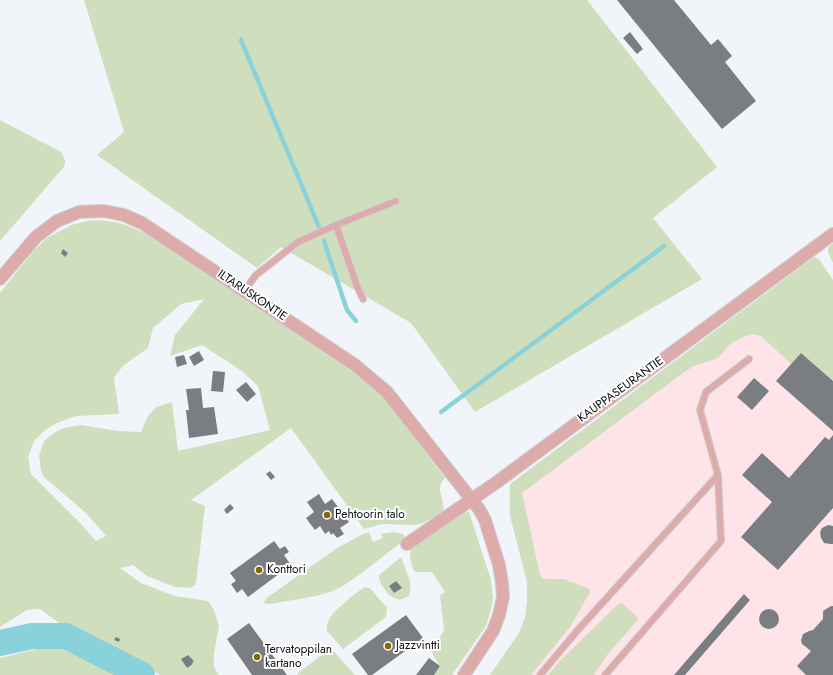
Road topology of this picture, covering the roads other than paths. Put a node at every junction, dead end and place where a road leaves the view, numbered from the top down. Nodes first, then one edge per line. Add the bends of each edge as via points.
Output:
1 (396, 201) dead end
2 (336, 225) junction
3 (833, 234) edge
4 (0, 279) edge
5 (244, 291) junction
6 (363, 299) dead end
7 (749, 359) dead end
8 (718, 475) junction
9 (472, 499) junction
10 (407, 544) dead end
11 (464, 675) edge
12 (540, 675) edge
13 (605, 675) edge

1 - 2 lane
2 - 5 lane via 298,242 256,275
2 - 6 lane
3 - 9 street, KAUPPASEURANTIE
4 - 5 street, ILTARUSKONTIE via 36,237 57,221 79,212 104,211 124,215 142,223
5 - 9 street, ILTARUSKONTIE via 355,365 387,392
7 - 8 lane via 706,392 700,410
8 - 12 lane
8 - 13 lane via 720,541
9 - 10 street, KAUPPASEURANTIE
9 - 11 street, ILTARUSKONTIE via 484,520 499,566 503,598 493,631

